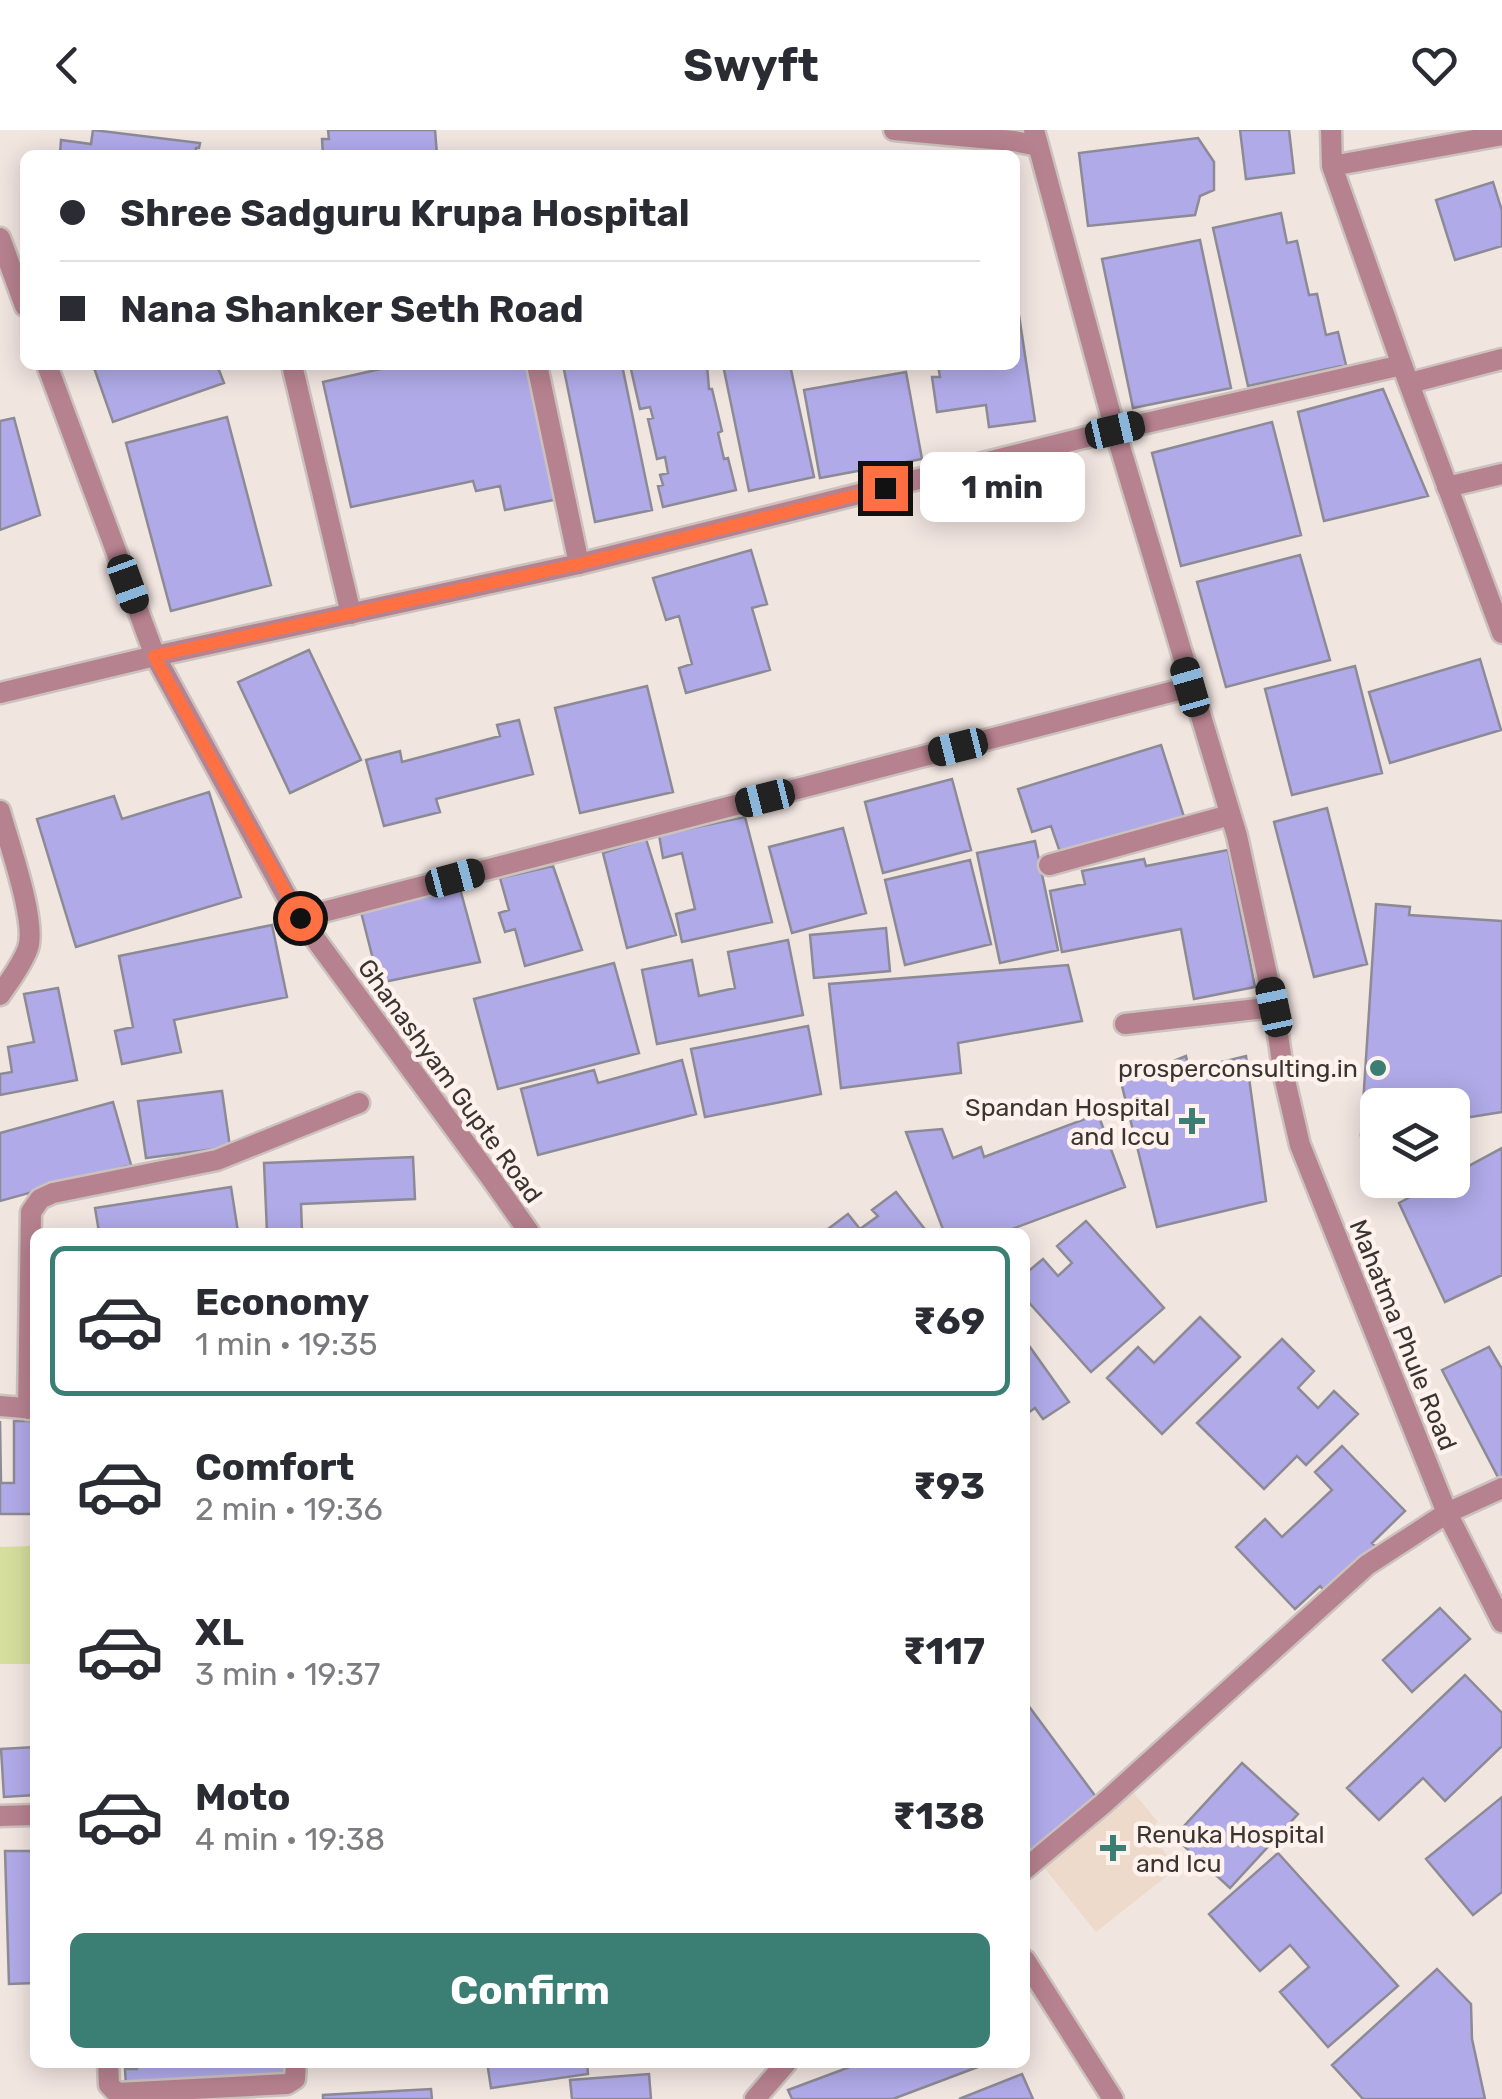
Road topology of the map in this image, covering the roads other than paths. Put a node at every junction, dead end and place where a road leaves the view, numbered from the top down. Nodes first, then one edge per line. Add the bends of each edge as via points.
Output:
1 (894, 130) edge
2 (1331, 130) edge
3 (1502, 135) edge
4 (1036, 138) edge
5 (1332, 166) junction
6 (0, 238) edge
7 (20, 292) edge
8 (1502, 359) edge
9 (49, 370) edge
10 (293, 370) edge
11 (539, 370) edge
12 (1406, 374) junction
13 (1115, 430) junction
14 (1502, 474) edge
15 (1447, 487) junction
16 (579, 564) junction
17 (350, 614) junction
18 (1502, 634) edge
19 (154, 656) junction
20 (1190, 687) junction
21 (0, 693) edge
22 (0, 811) edge
23 (1230, 816) junction
24 (1049, 865) dead end
25 (300, 918) junction
26 (0, 995) edge
27 (1274, 1007) junction
28 (1126, 1024) dead end
29 (360, 1103) dead end
30 (31, 1228) edge
31 (525, 1228) edge
32 (0, 1406) edge
33 (30, 1409) edge
34 (1502, 1488) edge
35 (1447, 1513) junction
36 (1502, 1622) edge
37 (30, 1814) edge
38 (0, 1816) edge
39 (1030, 1864) edge
40 (1030, 1968) edge
41 (108, 2068) edge
42 (296, 2068) edge
43 (783, 2068) edge
44 (755, 2099) edge
45 (1113, 2099) edge

1 - 4 street
2 - 5 street
3 - 5 street
4 - 13 street, Mahatma Phule Road
5 - 12 street
6 - 7 street
8 - 12 street
9 - 19 street, Ghanashyam Gupte Road
10 - 17 street
11 - 16 street
12 - 13 street
12 - 15 street
13 - 16 street
13 - 20 street, Mahatma Phule Road
14 - 15 street
15 - 18 street
16 - 17 street
17 - 19 street
19 - 21 street
19 - 25 street, Ghanashyam Gupte Road
20 - 23 street, Mahatma Phule Road
20 - 25 street
22 - 26 street via 30,944
23 - 24 street
23 - 27 street, Mahatma Phule Road
25 - 31 street, Ghanashyam Gupte Road
27 - 28 street
27 - 35 street, Mahatma Phule Road via 1300,1145
29 - 30 street via 216,1160 68,1188 40,1200
32 - 33 street
34 - 35 street
35 - 36 street, Mahatma Phule Road
35 - 39 street via 1367,1565
37 - 38 street
40 - 45 street
41 - 42 street via 108,2085 118,2094 288,2084
43 - 44 street

